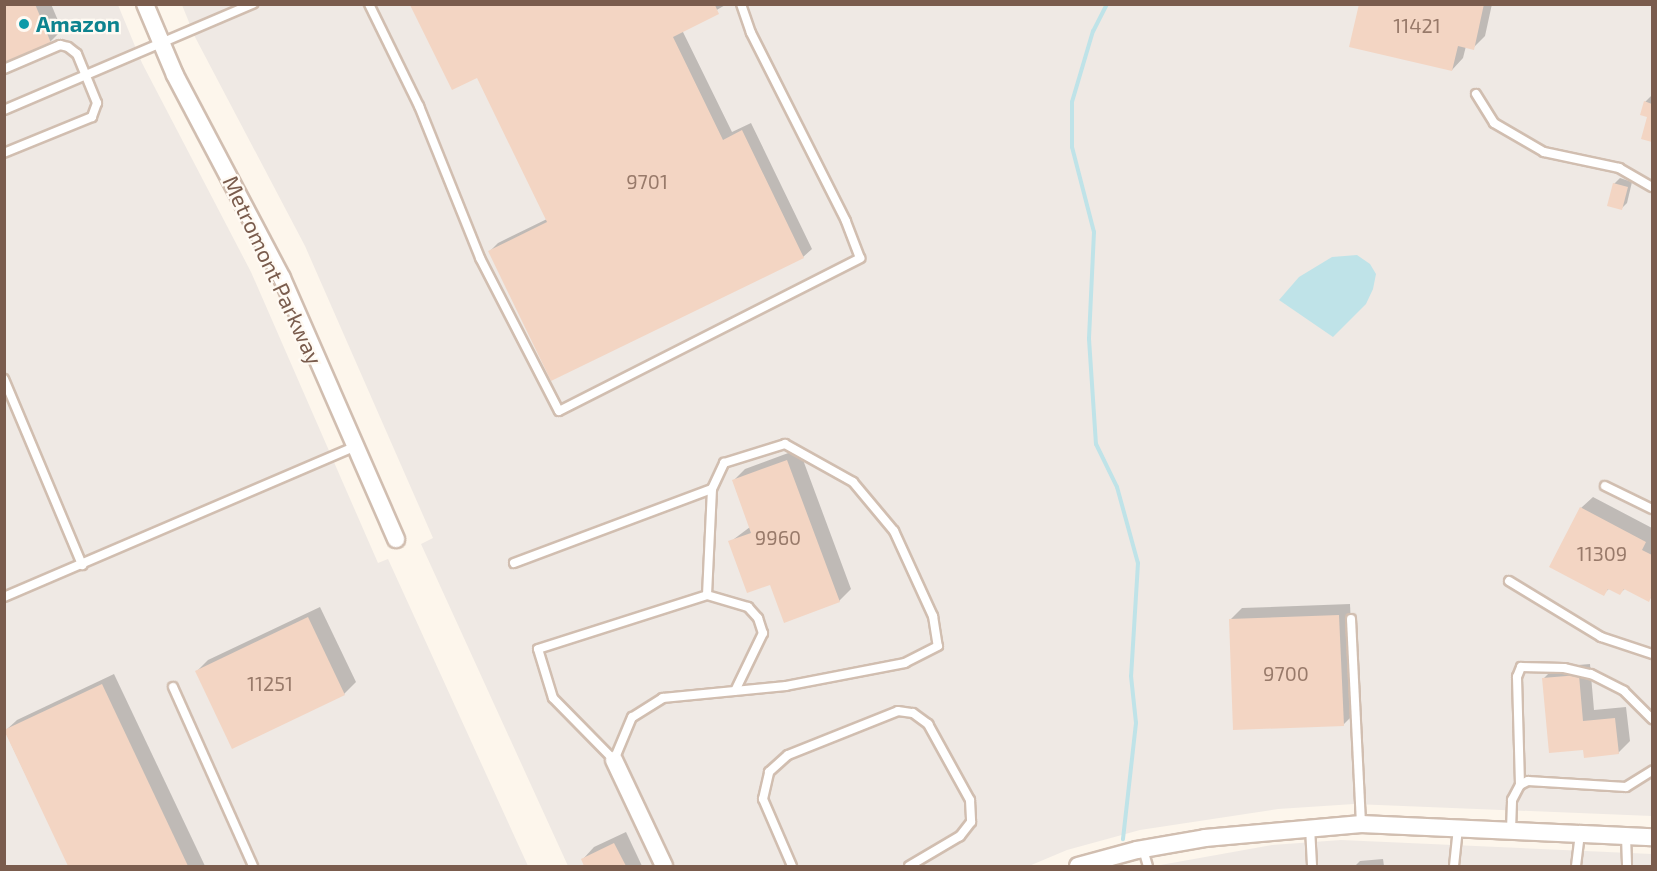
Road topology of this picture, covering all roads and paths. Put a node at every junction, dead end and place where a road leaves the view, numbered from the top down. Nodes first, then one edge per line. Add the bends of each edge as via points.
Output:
1 (145, 4) edge
2 (253, 4) edge
3 (369, 4) edge
4 (741, 4) edge
5 (161, 45) junction
6 (4, 69) edge
7 (86, 77) junction
8 (1476, 94) dead end
9 (4, 110) edge
10 (4, 153) edge
11 (1653, 187) edge
12 (4, 379) edge
13 (354, 447) junction
14 (1605, 486) dead end
15 (712, 489) junction
16 (1653, 509) edge
17 (396, 538) dead end
18 (514, 563) dead end
19 (82, 565) junction
20 (1509, 581) dead end
21 (707, 595) junction
22 (4, 597) edge
23 (1352, 619) dead end
24 (1653, 654) edge
25 (173, 687) dead end
26 (735, 691) junction
27 (1653, 719) edge
28 (614, 759) junction
29 (1653, 771) edge
30 (1520, 785) junction
31 (1361, 824) junction
32 (1310, 827) junction
33 (1458, 828) junction
34 (1511, 830) junction
35 (1580, 834) junction
36 (1626, 836) junction
37 (1653, 837) edge
38 (1143, 849) junction
39 (254, 867) edge
40 (664, 867) edge
41 (792, 867) edge
42 (909, 867) edge
43 (1078, 867) edge
44 (1148, 867) edge
45 (1312, 867) edge
46 (1454, 867) edge
47 (1576, 867) edge
48 (1627, 867) edge

1 - 5 street, Metromont Parkway
2 - 5 lane
3 - 4 lane via 419,106 480,258 559,411 860,258 846,221 751,33
5 - 7 lane
5 - 13 street, Metromont Parkway via 282,278
6 - 7 lane via 60,45 77,54
7 - 9 lane
7 - 10 lane via 97,103 92,117
8 - 11 lane via 1494,123 1544,152 1619,168
12 - 19 lane
13 - 17 street, Metromont Parkway
13 - 19 lane
14 - 16 lane
15 - 18 lane
15 - 21 lane
15 - 26 lane via 724,463 785,444 853,482 894,531 933,616 938,646 905,663 786,686
19 - 22 lane
20 - 24 lane via 1601,637
21 - 26 lane via 748,607 758,618 762,633
21 - 28 lane via 538,649 553,698
23 - 31 lane
25 - 39 lane
26 - 28 lane via 663,698 632,717
27 - 30 lane via 1624,691 1591,674 1564,668 1521,667 1517,677
28 - 40 street
29 - 30 lane via 1626,787 1528,781
30 - 34 lane via 1512,800
31 - 32 street
31 - 33 street
32 - 38 street via 1246,832
32 - 45 lane
33 - 34 street
33 - 46 lane
34 - 35 street
35 - 36 street
35 - 47 lane
36 - 37 street
36 - 48 lane
38 - 43 street
38 - 44 lane
41 - 42 lane via 763,799 769,772 788,755 898,711 913,713 928,724 970,800 971,822 960,836

